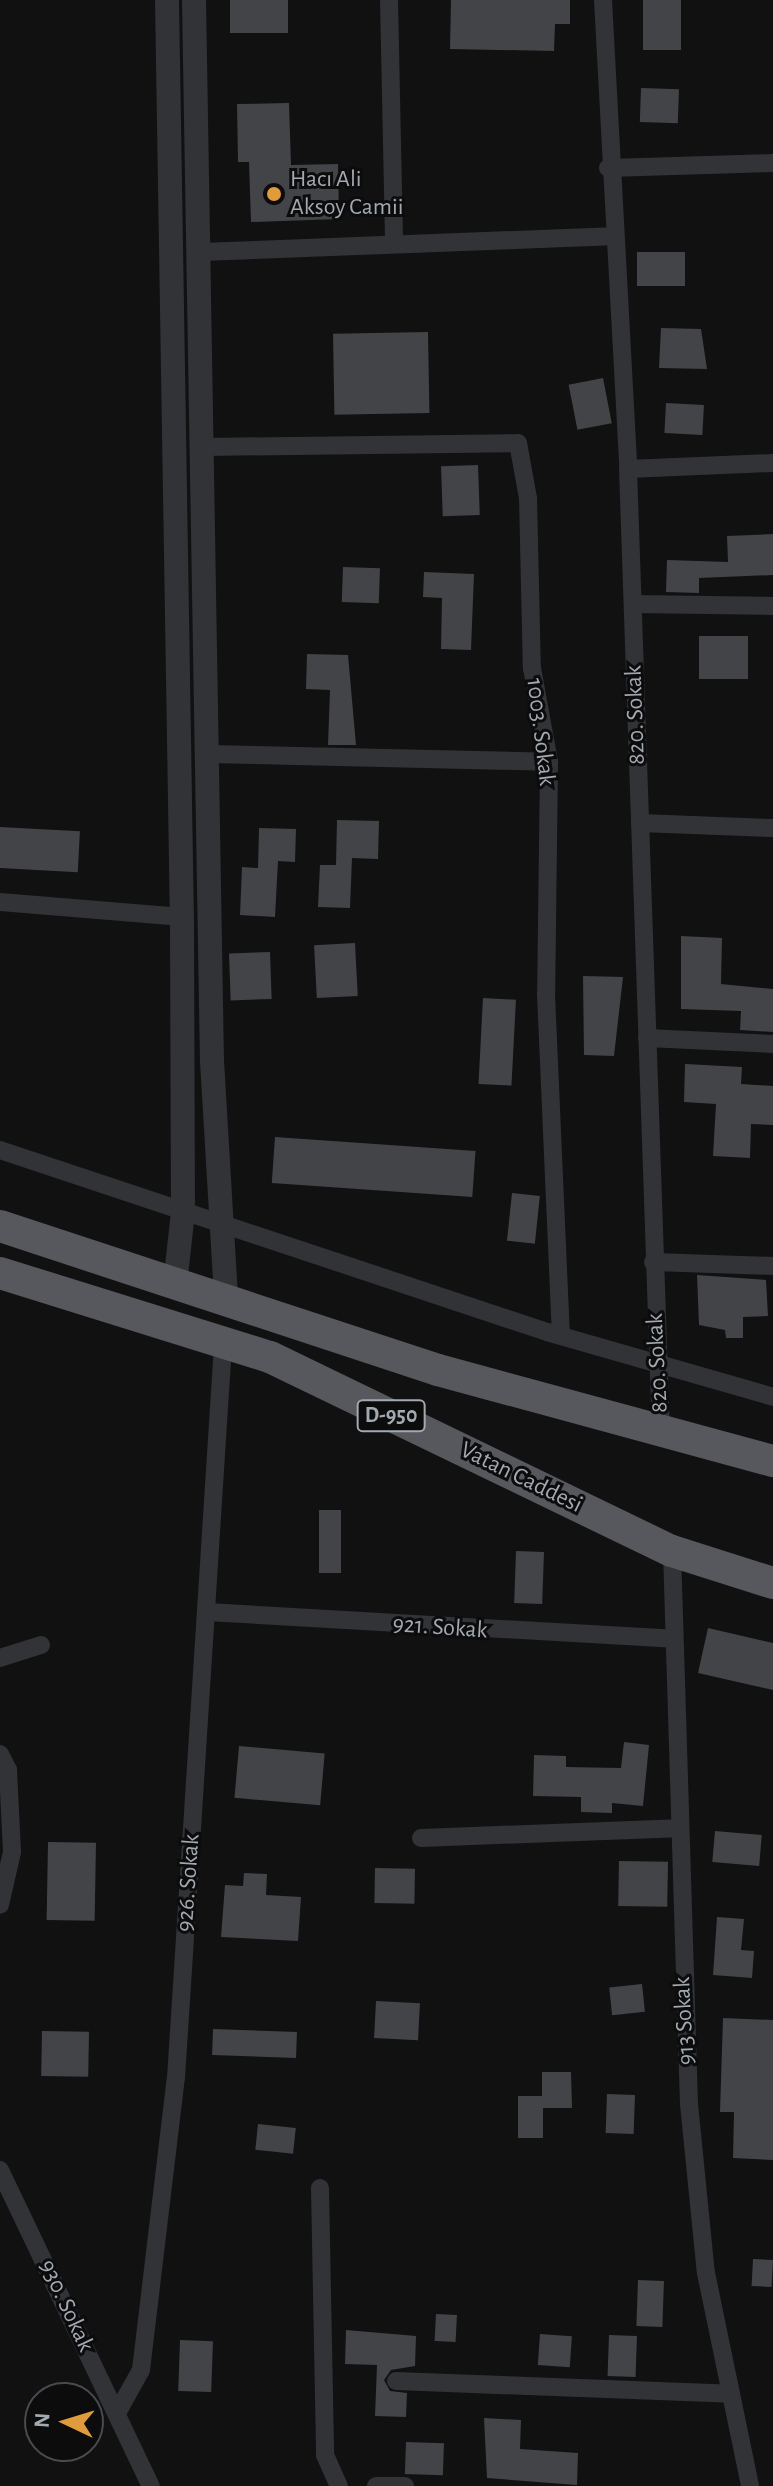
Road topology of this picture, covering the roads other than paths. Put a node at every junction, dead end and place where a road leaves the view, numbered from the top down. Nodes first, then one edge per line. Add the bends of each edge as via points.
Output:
1 (167, 0) edge
2 (194, 0) edge
3 (389, 0) edge
4 (603, 0) edge
5 (773, 163) edge
6 (608, 168) junction
7 (612, 236) junction
8 (394, 244) junction
9 (201, 252) junction
10 (204, 447) junction
11 (773, 463) edge
12 (628, 469) junction
13 (633, 604) junction
14 (773, 606) edge
15 (207, 754) junction
16 (549, 762) junction
17 (640, 823) junction
18 (773, 828) edge
19 (0, 902) edge
20 (182, 917) junction
21 (647, 1038) junction
22 (773, 1044) edge
23 (0, 1150) edge
24 (183, 1212) junction
25 (0, 1226) edge
26 (223, 1226) junction
27 (653, 1262) junction
28 (773, 1266) edge
29 (0, 1273) edge
30 (175, 1285) junction
31 (226, 1299) junction
32 (561, 1336) junction
33 (223, 1346) junction
34 (659, 1364) junction
35 (773, 1397) edge
36 (661, 1431) junction
37 (773, 1461) edge
38 (672, 1551) junction
39 (773, 1583) edge
40 (208, 1612) junction
41 (673, 1639) junction
42 (41, 1645) dead end
43 (0, 1658) edge
44 (0, 1754) edge
45 (677, 1828) junction
46 (421, 1838) dead end
47 (0, 1905) edge
48 (0, 2170) edge
49 (320, 2188) dead end
50 (396, 2381) dead end
51 (731, 2394) junction
52 (117, 2413) junction
53 (151, 2486) edge
54 (339, 2486) edge
55 (376, 2486) edge
56 (405, 2486) edge
57 (750, 2486) edge

1 - 20 street
2 - 9 street
3 - 8 street
4 - 6 street, 820. Sokak
5 - 6 street
6 - 7 street, 820. Sokak
7 - 8 street
7 - 12 street, 820. Sokak
8 - 9 street
9 - 10 street
10 - 15 street
10 - 16 street, 1003. Sokak via 518,443 528,498 532,668
11 - 12 street
12 - 13 street, 820. Sokak
13 - 14 street
13 - 17 street, 820. Sokak
15 - 16 street
15 - 26 street
16 - 32 street, 1003. Sokak via 546,994
17 - 18 street
17 - 21 street, 820. Sokak
19 - 20 street
20 - 24 street
21 - 22 street
21 - 27 street, 820. Sokak
23 - 24 street
24 - 26 street
24 - 30 street
25 - 30 highway, D-950
26 - 31 street
26 - 32 street
27 - 28 street
27 - 34 street, 820. Sokak
29 - 33 highway, Vatan Caddesi / D-950
30 - 31 highway, D-950
31 - 36 highway, D-950 via 438,1370
32 - 34 street
33 - 38 highway, Vatan Caddesi / D-950 via 270,1357
33 - 40 street, 926. Sokak
34 - 35 street
34 - 36 street, 820. Sokak
36 - 37 highway, D-950
38 - 39 highway, Vatan Caddesi / D-950
38 - 41 street, 913 Sokak
40 - 41 street, 921. Sokak
40 - 52 street, 926. Sokak via 176,2078 141,2370
41 - 45 street, 913 Sokak
42 - 43 street
44 - 47 street via 8,1770 12,1852
45 - 46 street
45 - 51 street, 913 Sokak via 689,2104 706,2273
48 - 52 street, 930. Sokak
49 - 54 street via 325,2455
50 - 51 street
51 - 57 street, 913 Sokak
52 - 53 street, 930. Sokak
55 - 56 street

